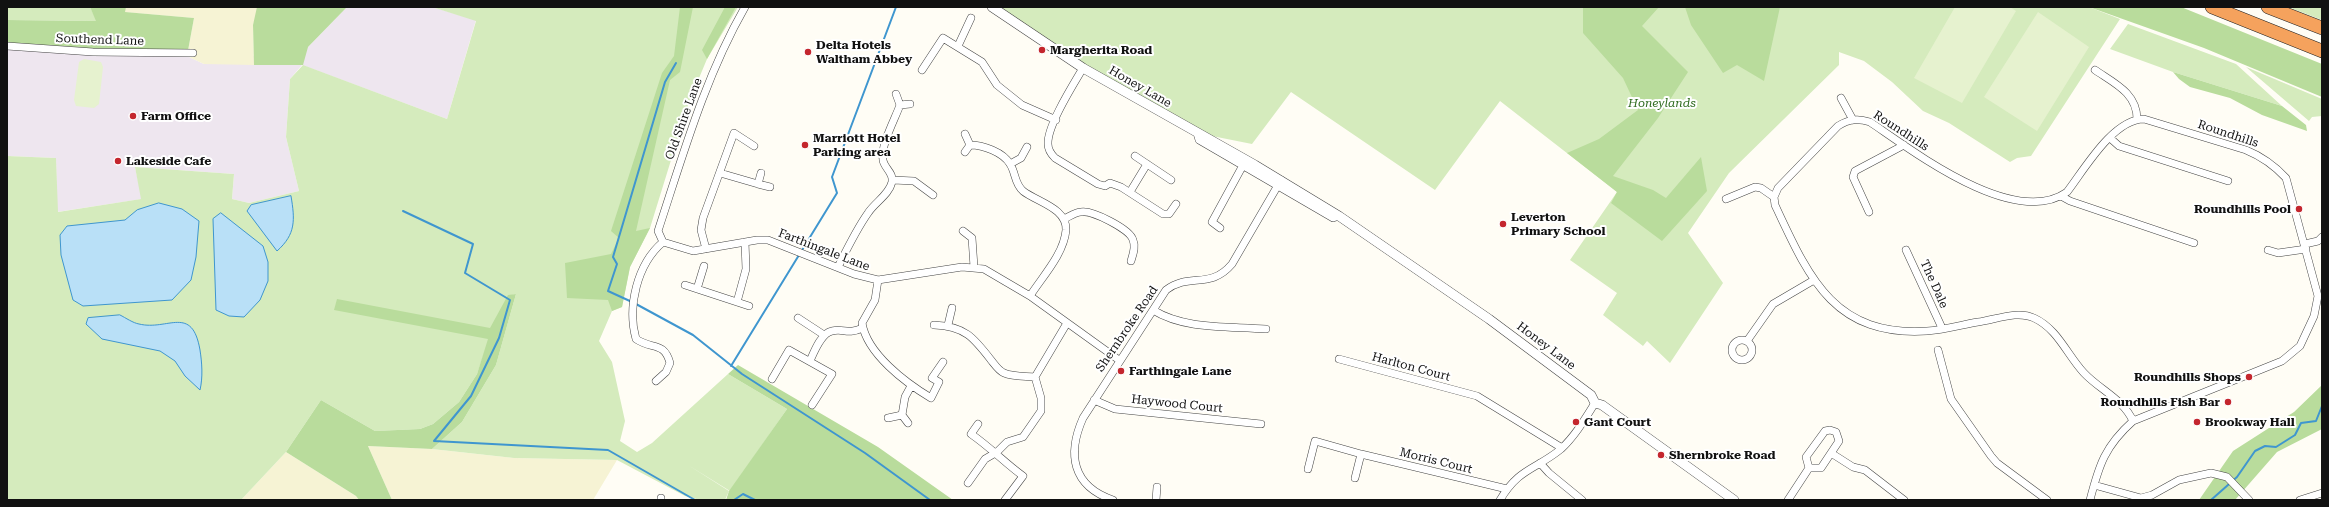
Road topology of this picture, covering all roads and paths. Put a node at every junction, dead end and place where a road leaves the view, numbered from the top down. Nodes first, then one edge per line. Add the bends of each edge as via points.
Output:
1 (745, 7) edge
2 (992, 7) edge
3 (2212, 7) edge
4 (2268, 7) edge
5 (972, 18) dead end
6 (2322, 28) edge
7 (7, 46) edge
8 (958, 46) junction
9 (2322, 51) edge
10 (193, 53) dead end
11 (1083, 68) junction
12 (922, 70) dead end
13 (2096, 70) dead end
14 (896, 94) dead end
15 (1841, 98) dead end
16 (910, 104) dead end
17 (900, 105) junction
18 (2137, 119) junction
19 (1056, 120) junction
20 (1853, 120) junction
21 (1198, 133) junction
22 (965, 134) dead end
23 (2110, 138) junction
24 (970, 145) junction
25 (1904, 145) junction
26 (754, 146) dead end
27 (1027, 147) dead end
28 (965, 152) dead end
29 (1135, 156) dead end
30 (1010, 164) junction
31 (1147, 164) junction
32 (1242, 167) junction
33 (720, 173) junction
34 (761, 173) dead end
35 (893, 180) junction
36 (1170, 180) dead end
37 (2228, 181) dead end
38 (758, 184) junction
39 (1280, 184) junction
40 (770, 188) dead end
41 (1130, 192) junction
42 (934, 195) dead end
43 (2061, 196) junction
44 (1774, 197) junction
45 (1726, 198) dead end
46 (1176, 204) dead end
47 (1869, 212) dead end
48 (1064, 219) junction
49 (1220, 228) dead end
50 (963, 231) dead end
51 (2322, 237) edge
52 (663, 242) junction
53 (745, 242) junction
54 (2194, 243) dead end
55 (2306, 247) junction
56 (706, 249) junction
57 (1906, 250) dead end
58 (2268, 250) dead end
59 (1131, 261) dead end
60 (704, 266) dead end
61 (974, 267) junction
62 (838, 268) junction
63 (878, 280) junction
64 (1814, 280) junction
65 (685, 285) dead end
66 (697, 289) junction
67 (1030, 296) junction
68 (737, 302) junction
69 (749, 306) dead end
70 (952, 308) dead end
71 (1153, 310) junction
72 (2314, 316) junction
73 (798, 318) dead end
74 (2322, 318) edge
75 (1068, 322) junction
76 (934, 325) dead end
77 (948, 325) junction
78 (863, 328) junction
79 (1942, 328) junction
80 (1266, 329) dead end
81 (824, 335) junction
82 (1747, 341) dead end
83 (1938, 350) dead end
84 (1339, 359) dead end
85 (1119, 360) junction
86 (810, 361) junction
87 (943, 362) dead end
88 (1035, 377) junction
89 (772, 379) dead end
90 (656, 381) dead end
91 (911, 386) junction
92 (1094, 400) junction
93 (1595, 404) junction
94 (812, 405) dead end
95 (902, 415) junction
96 (888, 418) dead end
97 (2133, 422) junction
98 (908, 423) dead end
99 (978, 424) dead end
100 (1261, 424) dead end
101 (1562, 448) junction
102 (997, 452) junction
103 (1831, 453) junction
104 (1361, 454) junction
105 (1540, 463) junction
106 (1809, 468) junction
107 (1308, 469) dead end
108 (1355, 478) dead end
109 (968, 483) dead end
110 (2094, 485) junction
111 (1157, 487) dead end
112 (1507, 489) junction
113 (2322, 493) edge
114 (1896, 494) junction
115 (1005, 500) edge
116 (1113, 500) edge
117 (1156, 500) edge
118 (1500, 500) edge
119 (1582, 500) edge
120 (1734, 500) edge
121 (1788, 500) edge
122 (1891, 500) edge
123 (1904, 500) edge
124 (2047, 500) edge
125 (2090, 500) edge
126 (2249, 500) edge
127 (2300, 500) edge

1 - 52 street, Old Shire Lane via 698,109 658,231
2 - 11 street, Honey Lane
3 - 9 highway
4 - 6 highway
5 - 8 street
7 - 10 street, Southend Lane via 93,52
8 - 12 street via 943,38
8 - 19 street via 982,62 997,85 1012,97 1034,111
11 - 19 street
11 - 21 street, Honey Lane
13 - 18 street via 2130,96 2136,104
14 - 17 street
15 - 20 street
16 - 17 street
17 - 35 street via 882,151 883,162
18 - 23 street via 2124,124
18 - 55 street, Roundhills via 2144,118 2246,150 2262,156 2274,165 2286,178
19 - 41 street via 1048,145 1055,158 1098,184 1110,184
20 - 25 street, Roundhills via 1860,118 1870,122
20 - 44 street via 1838,126 1778,188
21 - 32 street, Honey Lane via 1199,140
21 - 39 street, Honey Lane
22 - 24 street
23 - 37 street via 2119,146
23 - 43 street via 2067,192
24 - 28 street
24 - 30 street via 984,146
25 - 43 street, Roundhills via 1942,170 1986,192 2016,199 2042,201
25 - 47 street via 1855,171 1853,177
26 - 33 street via 734,134
27 - 30 street via 1021,158
29 - 31 street
30 - 48 street via 1016,182 1024,191 1043,201
31 - 36 street
31 - 41 street
32 - 39 street, Honey Lane
32 - 49 street via 1212,222
33 - 38 street
33 - 56 street via 703,218 701,230
34 - 38 street
35 - 42 street via 914,181
35 - 62 street via 889,190 868,213
38 - 40 street
39 - 71 street, Shernbroke Road via 1225,272 1209,279 1174,284 1166,290
39 - 93 street, Honey Lane via 1340,216 1502,328 1591,395
41 - 46 street via 1163,214 1169,214
43 - 54 street
44 - 45 street via 1755,187
44 - 64 street via 1801,259
48 - 59 street via 1080,212 1095,213 1124,231 1133,239 1135,247
48 - 67 street via 1064,244
50 - 61 street via 972,238
51 - 55 street
52 - 56 street, Farthingale Lane via 683,249
52 - 90 street via 644,264 634,308 633,329 636,340 646,346 659,346 667,353 670,363 666,372
53 - 56 street, Farthingale Lane
53 - 62 street, Farthingale Lane via 768,240
53 - 68 street via 746,269
55 - 58 street via 2278,253
55 - 72 street, Roundhills via 2318,296
57 - 79 street, The Dale
60 - 66 street
61 - 63 street, Farthingale Lane
61 - 67 street, Farthingale Lane via 984,269
62 - 63 street, Farthingale Lane via 864,278
63 - 78 street via 875,300 863,319
64 - 79 street via 1820,290 1840,309 1865,324 1910,331
64 - 82 street via 1773,304
65 - 66 street
66 - 68 street
67 - 75 street, Farthingale Lane
68 - 69 street
70 - 77 street
71 - 80 street via 1168,319 1188,323
71 - 85 street, Shernbroke Road
72 - 74 street
72 - 97 street, Roundhills via 2300,346 2282,361
73 - 81 street
75 - 85 street, Farthingale Lane
75 - 88 street
76 - 77 street
77 - 88 street via 971,336 1004,373
78 - 81 street via 848,332 831,330
78 - 91 street via 880,358
79 - 97 street via 2018,314 2033,317 2055,334 2084,373 2115,398
81 - 86 street
83 - 124 street via 1951,399 1990,456
84 - 101 street, Harlton Court via 1477,396
85 - 92 street, Shernbroke Road
86 - 89 street via 790,350
86 - 94 street via 832,374
87 - 91 street via 932,378 939,382 931,398
88 - 102 street via 1041,398 1041,411 1023,436 1007,442
91 - 95 street via 905,397
92 - 100 street, Haywood Court via 1115,409
92 - 116 street, Shernbroke Road via 1076,433 1073,449 1075,463 1081,475 1097,494
93 - 101 street
93 - 120 street, Honey Lane via 1602,405
95 - 96 street
95 - 98 street
97 - 110 street, Roundhills via 2117,436 2106,451
99 - 102 street via 971,434
101 - 105 street
102 - 109 street via 985,459
102 - 115 street via 1002,461 1023,476
103 - 106 street via 1821,468
103 - 106 street via 1839,441 1839,436 1836,432 1825,431 1806,457
103 - 114 street via 1853,467 1864,470
104 - 107 street, Morris Court via 1315,441
104 - 108 street
104 - 112 street, Morris Court
105 - 112 street via 1522,472
105 - 119 street
106 - 121 street
110 - 125 street, Roundhills
110 - 126 street via 2141,498 2179,480 2211,473 2228,477
111 - 117 street
112 - 118 street
113 - 127 street
114 - 122 street
114 - 123 street

